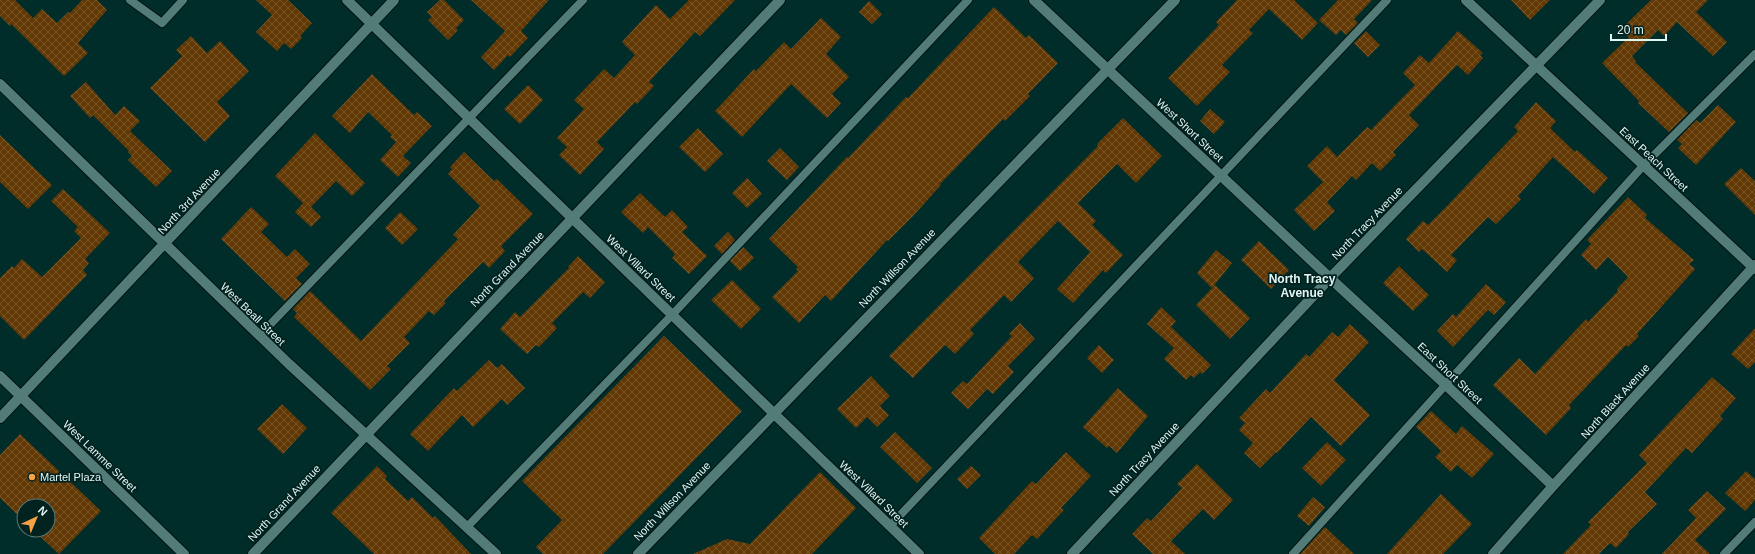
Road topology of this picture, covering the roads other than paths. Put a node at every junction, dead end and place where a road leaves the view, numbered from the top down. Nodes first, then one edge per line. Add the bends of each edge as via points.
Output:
1 (130, 0) edge
2 (183, 0) edge
3 (347, 0) edge
4 (394, 0) edge
5 (583, 0) edge
6 (780, 0) edge
7 (968, 0) edge
8 (1034, 0) edge
9 (1174, 0) edge
10 (1387, 0) edge
11 (1466, 0) edge
12 (1600, 0) edge
13 (372, 24) junction
14 (1755, 54) edge
15 (1536, 67) junction
16 (1107, 69) junction
17 (0, 84) edge
18 (469, 118) junction
19 (1643, 166) junction
20 (1220, 175) junction
21 (572, 218) junction
22 (165, 244) junction
23 (1754, 267) edge
24 (1330, 278) junction
25 (672, 315) junction
26 (259, 336) junction
27 (0, 376) edge
28 (1446, 385) junction
29 (21, 396) junction
30 (774, 413) junction
31 (0, 418) edge
32 (366, 434) junction
33 (1552, 486) junction
34 (1755, 522) edge
35 (467, 526) junction
36 (890, 526) junction
37 (184, 554) edge
38 (253, 554) edge
39 (496, 554) edge
40 (638, 554) edge
41 (919, 554) edge
42 (1072, 554) edge
43 (1293, 554) edge
44 (1493, 554) edge
45 (1724, 554) edge

1 - 2 lane via 162,22
3 - 13 street, West Villard Street
4 - 13 street, North 3rd Avenue
5 - 18 lane
6 - 21 street, North Grand Avenue
7 - 25 lane
8 - 16 street, West Short Street
9 - 16 street, North Willson Avenue
10 - 20 lane
11 - 15 street, East Peach Street
12 - 15 street, North Tracy Avenue
13 - 18 street, West Villard Street
13 - 22 street, North 3rd Avenue
14 - 19 lane
15 - 19 street, East Peach Street
15 - 24 street, North Tracy Avenue
16 - 20 street, West Short Street
16 - 30 street, North Willson Avenue
17 - 22 street, West Beall Street
18 - 21 street, West Villard Street
18 - 26 lane
19 - 23 street, East Peach Street
19 - 28 lane
20 - 24 street, West Short Street
20 - 36 lane
21 - 25 street, West Villard Street
21 - 32 street, North Grand Avenue
22 - 26 street, West Beall Street
22 - 29 street, North 3rd Avenue
23 - 33 street, North Black Avenue
24 - 28 street, East Short Street
24 - 42 street, North Tracy Avenue
25 - 30 street, West Villard Street
25 - 35 lane
26 - 32 street, West Beall Street
27 - 29 street, West Lamme Street
28 - 33 street, East Short Street
28 - 43 lane
29 - 31 street, North 3rd Avenue
29 - 37 street, West Lamme Street
30 - 36 street, West Villard Street
30 - 40 street, North Willson Avenue
32 - 35 street, West Beall Street
32 - 38 street, North Grand Avenue
33 - 44 street, North Black Avenue
34 - 45 lane
35 - 39 street, West Beall Street
36 - 41 street, West Villard Street

